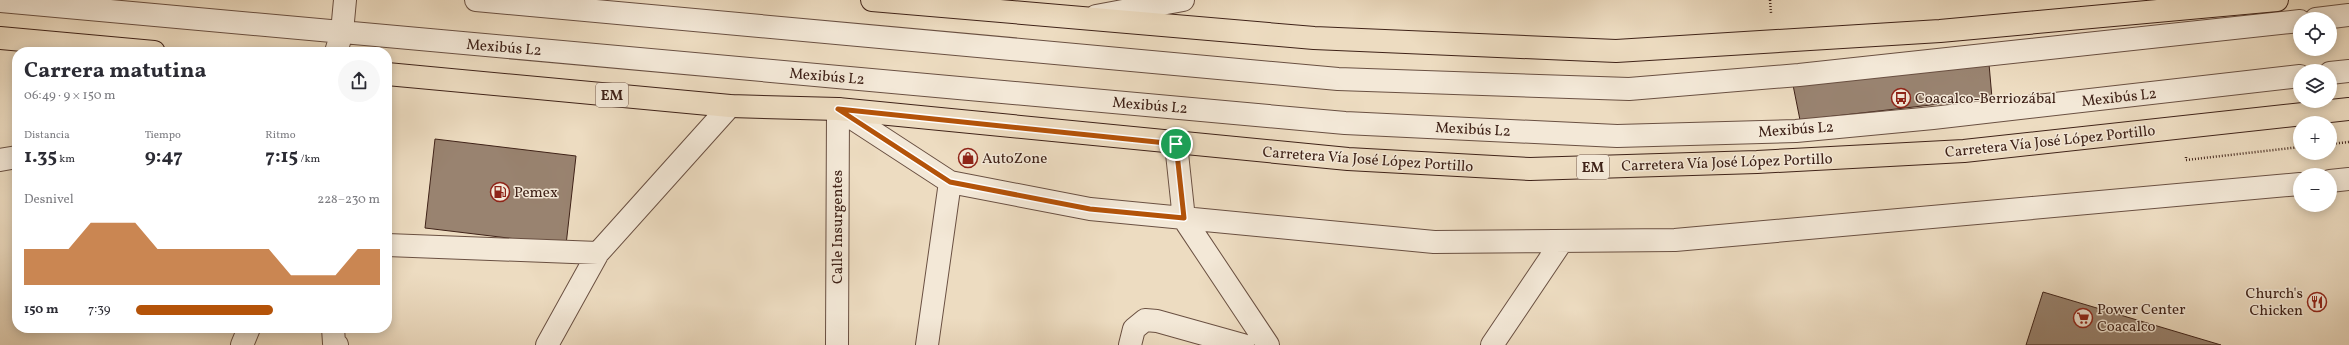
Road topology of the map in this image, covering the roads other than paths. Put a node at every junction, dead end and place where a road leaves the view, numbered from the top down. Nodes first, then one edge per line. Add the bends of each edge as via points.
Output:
1 (345, 0) edge
2 (476, 0) edge
3 (872, 0) edge
4 (1183, 0) edge
5 (2277, 0) edge
6 (0, 1) edge
7 (983, 4) edge
8 (2349, 15) edge
9 (2337, 16) edge
10 (1082, 19) junction
11 (2293, 22) edge
12 (0, 38) edge
13 (339, 42) edge
14 (99, 47) edge
15 (2349, 71) edge
16 (2337, 72) edge
17 (2293, 77) edge
18 (392, 79) edge
19 (730, 106) junction
20 (838, 109) junction
21 (2349, 109) edge
22 (1176, 144) junction
23 (12, 158) edge
24 (0, 160) edge
25 (2349, 179) edge
26 (2337, 180) edge
27 (950, 182) junction
28 (2293, 185) edge
29 (1184, 218) junction
30 (1562, 241) junction
31 (392, 245) edge
32 (598, 253) junction
33 (247, 333) edge
34 (333, 333) edge
35 (242, 345) edge
36 (337, 345) edge
37 (547, 345) edge
38 (837, 345) edge
39 (927, 345) edge
40 (1130, 345) edge
41 (1243, 345) edge
42 (1268, 345) edge
43 (1492, 345) edge

1 - 13 street
2 - 11 street via 1338,79 1629,88 1807,74
3 - 7 main road
4 - 10 street
5 - 10 main road via 1940,31 1616,51 1314,38
6 - 13 street, Mexibús L2
7 - 10 main road
8 - 9 street
12 - 14 main road
13 - 17 street, Mexibús L2 via 1345,123 1618,136 1796,131
15 - 16 street
18 - 19 main road, Carretera Vía José López Portillo / EM
19 - 20 main road, Carretera Vía José López Portillo / EM
19 - 32 street
20 - 22 main road, Carretera Vía José López Portillo / EM
20 - 27 street
20 - 38 street, Calle Insurgentes
21 - 22 main road, Carretera Vía José López Portillo / EM via 1964,151 1757,162 1530,169 1348,159
22 - 29 street
23 - 24 street
25 - 26 street
27 - 29 street via 1090,209
27 - 39 street
28 - 30 street via 1675,240
29 - 30 street via 1434,242
29 - 42 street
30 - 43 street
31 - 32 street
32 - 37 street
33 - 35 street
34 - 36 street via 334,343
40 - 41 street via 1134,329 1145,320

